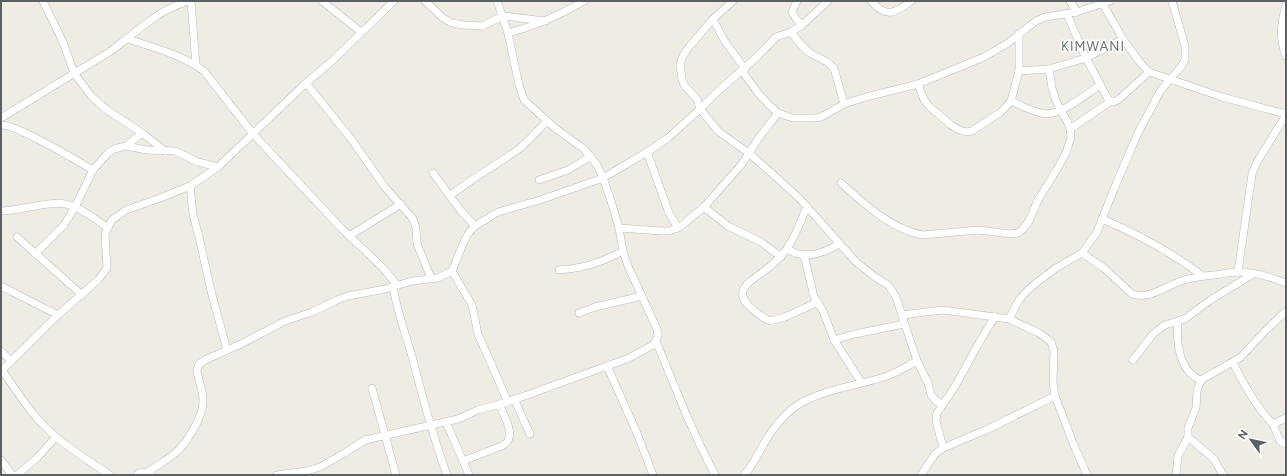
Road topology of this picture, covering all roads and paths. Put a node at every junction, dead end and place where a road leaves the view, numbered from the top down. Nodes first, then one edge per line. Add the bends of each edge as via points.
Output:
1 (43, 1) edge
2 (190, 1) edge
3 (322, 1) edge
4 (394, 1) edge
5 (425, 1) edge
6 (498, 1) edge
7 (584, 1) edge
8 (733, 1) edge
9 (797, 1) edge
10 (828, 1) edge
11 (871, 1) edge
12 (911, 1) edge
13 (1070, 1) edge
14 (1172, 1) edge
15 (1107, 2) edge
16 (1286, 5) edge
17 (1077, 12) junction
18 (1068, 14) junction
19 (503, 16) junction
20 (713, 19) junction
21 (545, 21) junction
22 (802, 25) junction
23 (361, 32) junction
24 (791, 32) junction
25 (508, 33) junction
26 (1019, 34) junction
27 (128, 39) junction
28 (1123, 39) junction
29 (1286, 54) edge
30 (1086, 58) junction
31 (196, 65) junction
32 (1049, 69) junction
33 (744, 70) junction
34 (1019, 71) junction
35 (1148, 72) junction
36 (74, 73) junction
37 (1170, 79) junction
38 (306, 83) junction
39 (918, 84) junction
40 (1100, 85) junction
41 (1011, 101) junction
42 (1111, 101) junction
43 (844, 104) junction
44 (700, 109) junction
45 (1062, 110) junction
46 (778, 112) junction
47 (1286, 115) edge
48 (1, 118) edge
49 (547, 121) junction
50 (1, 125) edge
51 (1070, 130) junction
52 (142, 133) junction
53 (253, 134) junction
54 (126, 146) junction
55 (165, 151) junction
56 (647, 152) junction
57 (750, 154) junction
58 (591, 156) junction
59 (218, 167) junction
60 (93, 170) junction
61 (433, 172) dead end
62 (603, 178) junction
63 (539, 180) dead end
64 (841, 183) dead end
65 (190, 186) junction
66 (450, 196) junction
67 (401, 204) junction
68 (75, 207) junction
69 (704, 207) junction
70 (807, 207) junction
71 (1, 211) edge
72 (1102, 219) junction
73 (475, 226) junction
74 (107, 227) junction
75 (619, 228) junction
76 (678, 228) junction
77 (349, 236) junction
78 (16, 237) dead end
79 (839, 244) junction
80 (787, 249) junction
81 (623, 251) junction
82 (1082, 253) junction
83 (35, 254) junction
84 (804, 255) junction
85 (781, 257) junction
86 (559, 270) dead end
87 (452, 271) junction
88 (1238, 272) junction
89 (1253, 273) junction
90 (1203, 276) junction
91 (431, 278) junction
92 (1286, 283) edge
93 (1, 286) edge
94 (395, 286) junction
95 (82, 294) junction
96 (642, 296) junction
97 (818, 302) junction
98 (1286, 311) edge
99 (579, 314) dead end
100 (58, 315) junction
101 (902, 315) junction
102 (995, 316) junction
103 (1009, 319) junction
104 (1178, 321) junction
105 (904, 324) junction
106 (834, 340) junction
107 (656, 341) junction
108 (227, 350) junction
109 (1, 351) edge
110 (1133, 360) dead end
111 (11, 361) junction
112 (917, 361) junction
113 (1233, 363) junction
114 (607, 366) junction
115 (1, 370) edge
116 (1201, 380) junction
117 (861, 382) junction
118 (372, 388) dead end
119 (1055, 396) junction
120 (511, 401) junction
121 (499, 404) junction
122 (942, 404) junction
123 (1286, 418) edge
124 (446, 422) junction
125 (1273, 424) junction
126 (430, 426) junction
127 (530, 434) dead end
128 (385, 435) junction
129 (56, 437) junction
130 (1188, 438) junction
131 (1286, 444) edge
132 (943, 448) junction
133 (1, 460) edge
134 (463, 462) junction
135 (150, 473) edge
136 (12, 475) edge
137 (17, 475) edge
138 (110, 475) edge
139 (137, 475) edge
140 (277, 475) edge
141 (396, 475) edge
142 (446, 475) edge
143 (469, 475) edge
144 (653, 475) edge
145 (715, 475) edge
146 (744, 475) edge
147 (921, 475) edge
148 (1086, 475) edge
149 (1176, 475) edge
150 (1223, 475) edge

1 - 36 street via 63,42
2 - 27 street via 178,4 154,17
2 - 31 street
3 - 23 street
4 - 23 street
5 - 19 street via 452,23 482,26
6 - 19 street
7 - 21 street
8 - 20 street
9 - 22 street via 792,12
10 - 22 street
11 - 12 street via 881,11 889,12
13 - 17 street
14 - 37 street via 1185,46 1185,60
15 - 17 street
15 - 28 street
16 - 29 street via 1280,32
17 - 18 street
18 - 26 street via 1045,17
18 - 30 street
19 - 21 street
19 - 25 street
20 - 33 street
20 - 44 street via 683,56 680,64 682,79 697,99
21 - 25 street
22 - 24 street
23 - 38 street
24 - 33 street via 776,37
24 - 43 street via 802,46 834,68
25 - 49 street via 524,100
26 - 34 street
26 - 39 street via 984,57
27 - 31 street
27 - 36 street
28 - 30 street
28 - 35 street
30 - 32 street
30 - 40 street
31 - 53 street via 211,79
32 - 34 street
32 - 45 street via 1056,101
33 - 44 street
33 - 46 street via 764,100
34 - 41 street
35 - 37 street
35 - 42 street via 1118,100
36 - 48 street
36 - 52 street via 107,110
37 - 47 street
37 - 72 street via 1161,90 1138,133
38 - 53 street
38 - 67 street via 352,140 384,186
39 - 41 street via 924,100 930,107 951,125 966,132 977,129 1001,112
39 - 43 street
40 - 42 street
40 - 45 street
41 - 45 street via 1047,114
42 - 51 street
43 - 46 street via 821,117 814,118 793,118
44 - 56 street via 668,138
44 - 57 street via 720,132
45 - 51 street
46 - 57 street
47 - 88 street via 1252,174
49 - 58 street
49 - 66 street via 520,148
50 - 60 street via 14,128
51 - 64 street via 1070,143 1066,153 1038,200 1029,221 1018,233 979,230 922,235 914,233 893,224
52 - 54 street
52 - 55 street
53 - 59 street
53 - 77 street
54 - 55 street
54 - 60 street via 108,153
55 - 59 street via 175,151 198,162
56 - 62 street
56 - 76 street via 669,213
57 - 69 street
57 - 70 street
58 - 62 street
58 - 63 street via 568,170
59 - 65 street
60 - 68 street
61 - 66 street
62 - 73 street via 496,213
62 - 75 street
65 - 74 street via 126,210
65 - 108 street via 192,214
66 - 73 street
67 - 77 street
67 - 91 street via 413,219 417,244
68 - 71 street via 53,204
68 - 74 street
68 - 83 street via 64,225
69 - 76 street
69 - 85 street via 728,226 761,242
70 - 79 street
70 - 80 street
72 - 82 street via 1097,232
72 - 90 street via 1162,248
73 - 87 street via 468,234
74 - 95 street via 104,241 107,268
75 - 76 street via 669,231
75 - 81 street
77 - 94 street via 382,268
78 - 83 street
79 - 84 street via 819,254
79 - 101 street via 856,262 890,287
80 - 84 street
80 - 85 street
81 - 86 street via 602,262
81 - 96 street
82 - 90 street via 1104,268 1132,294 1138,296
82 - 103 street via 1036,283 1019,300
83 - 95 street
84 - 97 street via 812,292
85 - 97 street via 746,284 742,294 747,304 770,321
87 - 91 street via 438,278
87 - 120 street via 472,305 478,334
88 - 89 street
88 - 90 street
89 - 92 street
89 - 104 street
91 - 94 street via 412,280
93 - 100 street
94 - 108 street via 337,300 280,323
94 - 126 street via 397,308
95 - 100 street
96 - 99 street via 595,307
96 - 107 street via 657,329
97 - 106 street
98 - 113 street
100 - 111 street
101 - 102 street via 942,310
101 - 105 street
102 - 103 street
102 - 122 street via 954,388
103 - 119 street via 1039,333 1051,342 1054,351
104 - 110 street via 1165,325 1154,334
104 - 116 street via 1177,334 1185,366 1192,376
105 - 106 street
105 - 112 street
106 - 117 street
107 - 114 street via 649,347
107 - 145 street
108 - 135 street via 205,360 198,367 203,400 198,421 174,454
109 - 111 street
111 - 115 street
112 - 117 street via 888,376
112 - 122 street via 931,395
113 - 116 street
113 - 125 street via 1251,395
114 - 120 street
114 - 144 street
115 - 129 street via 29,408
116 - 130 street via 1196,408 1188,428
117 - 146 street via 817,396 793,408 770,433
118 - 128 street
119 - 132 street
119 - 148 street
120 - 121 street
120 - 127 street
121 - 124 street
121 - 134 street via 509,429 509,441
122 - 132 street via 936,421
123 - 125 street
124 - 126 street
124 - 134 street
125 - 131 street via 1278,438
126 - 128 street
126 - 142 street
128 - 140 street via 366,440 320,467
128 - 141 street
129 - 137 street
129 - 138 street
130 - 149 street via 1178,456
130 - 150 street via 1214,459
132 - 147 street via 935,454
133 - 136 street
134 - 143 street
135 - 139 street

